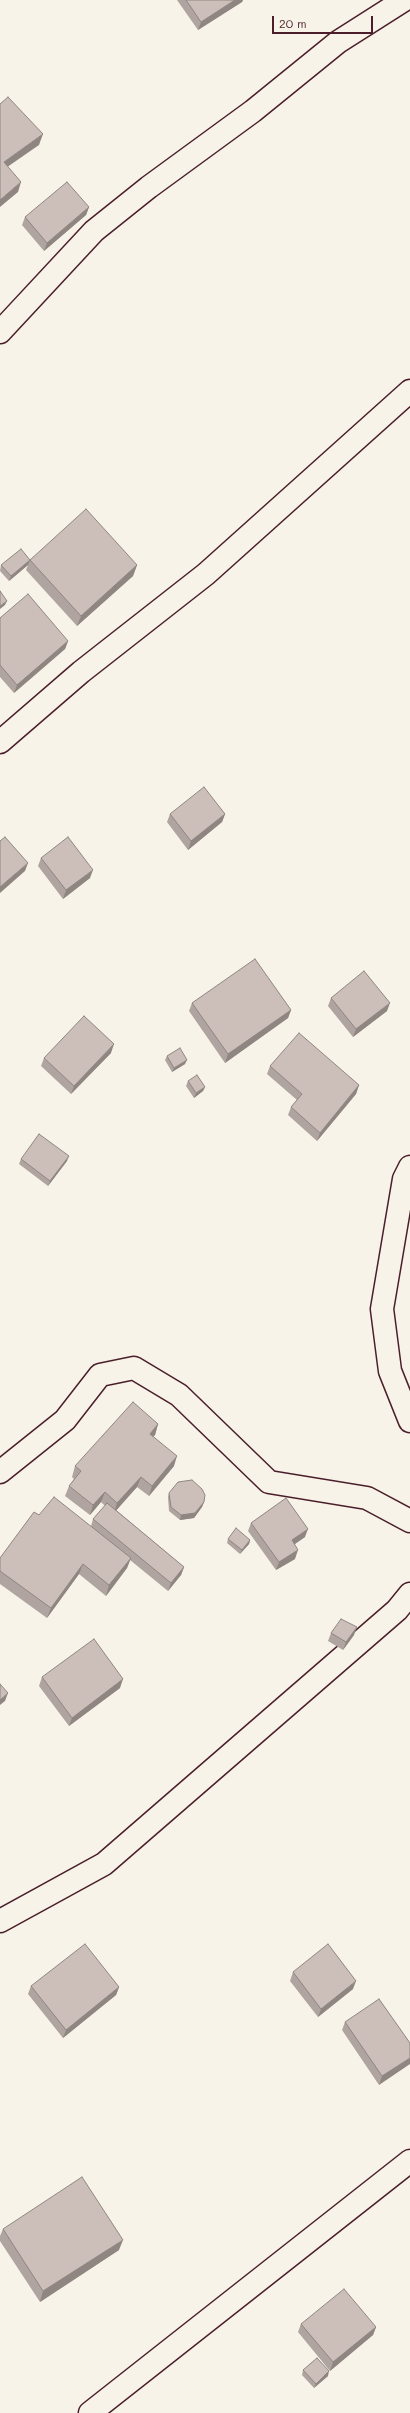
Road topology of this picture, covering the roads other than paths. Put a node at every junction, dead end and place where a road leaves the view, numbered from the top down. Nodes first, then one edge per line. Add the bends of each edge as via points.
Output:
1 (404, 0) edge
2 (0, 332) edge
3 (410, 391) edge
4 (0, 742) edge
5 (410, 1167) edge
6 (410, 1421) edge
7 (0, 1472) edge
8 (410, 1521) edge
9 (410, 1594) edge
10 (0, 1921) edge
11 (410, 2161) edge
12 (90, 2413) edge

1 - 2 street via 338,42 253,111 149,187 94,232
3 - 4 street via 206,574 81,672
5 - 6 street via 404,1179 382,1309 390,1371
7 - 8 street via 65,1420 100,1375 134,1368 179,1395 269,1482 367,1498
9 - 10 street via 397,1610 104,1864
11 - 12 street

